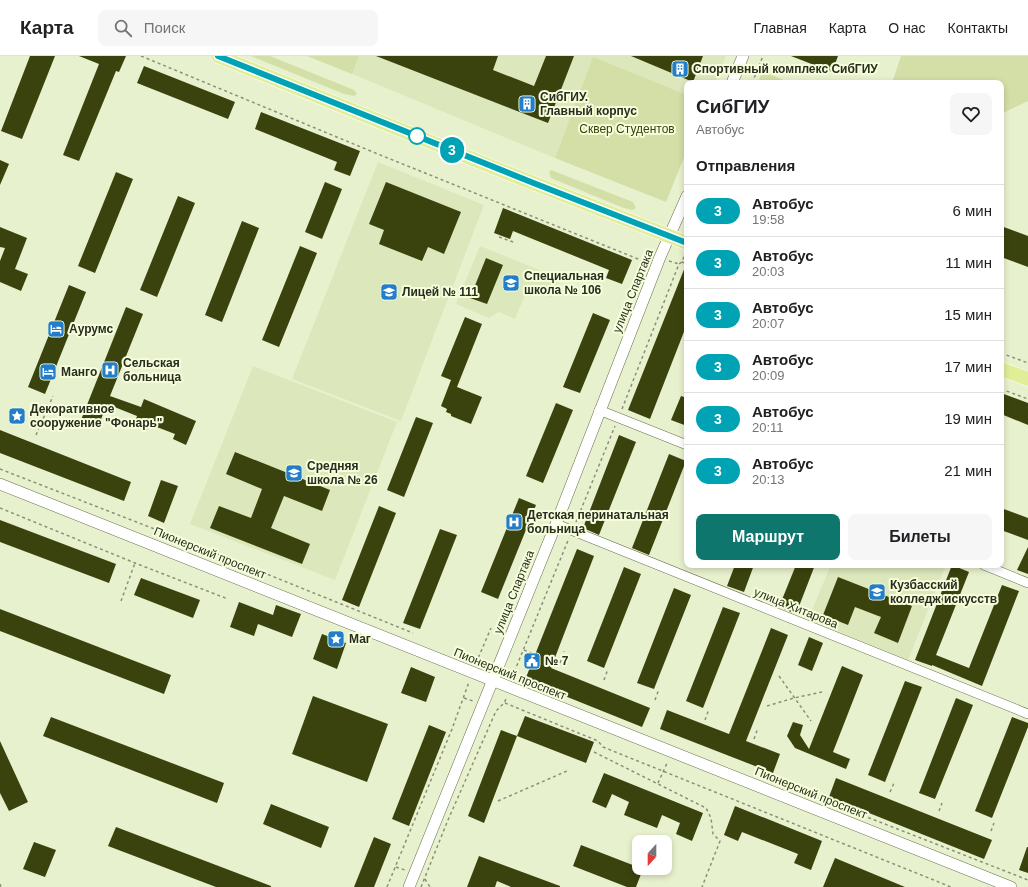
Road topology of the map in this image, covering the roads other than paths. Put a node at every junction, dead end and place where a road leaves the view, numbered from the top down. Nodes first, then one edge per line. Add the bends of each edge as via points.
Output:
1 (218, 56) edge
2 (743, 56) edge
3 (733, 80) edge
4 (684, 203) edge
5 (670, 236) junction
6 (684, 246) edge
7 (1004, 370) edge
8 (1028, 380) edge
9 (599, 410) junction
10 (684, 444) edge
11 (0, 484) edge
12 (556, 524) junction
13 (991, 568) edge
14 (1028, 583) edge
15 (493, 680) junction
16 (1028, 714) edge
17 (409, 887) edge
18 (1011, 887) edge

1 - 5 main road
2 - 3 street
4 - 5 street, улица Спартака
5 - 6 main road
5 - 9 street, улица Спартака
7 - 8 main road
9 - 10 street
9 - 12 street, улица Спартака
11 - 15 street, Пионерский проспект
12 - 15 street, улица Спартака
12 - 16 street, улица Хитарова
13 - 14 street
15 - 17 street, улица Спартака
15 - 18 street, Пионерский проспект

